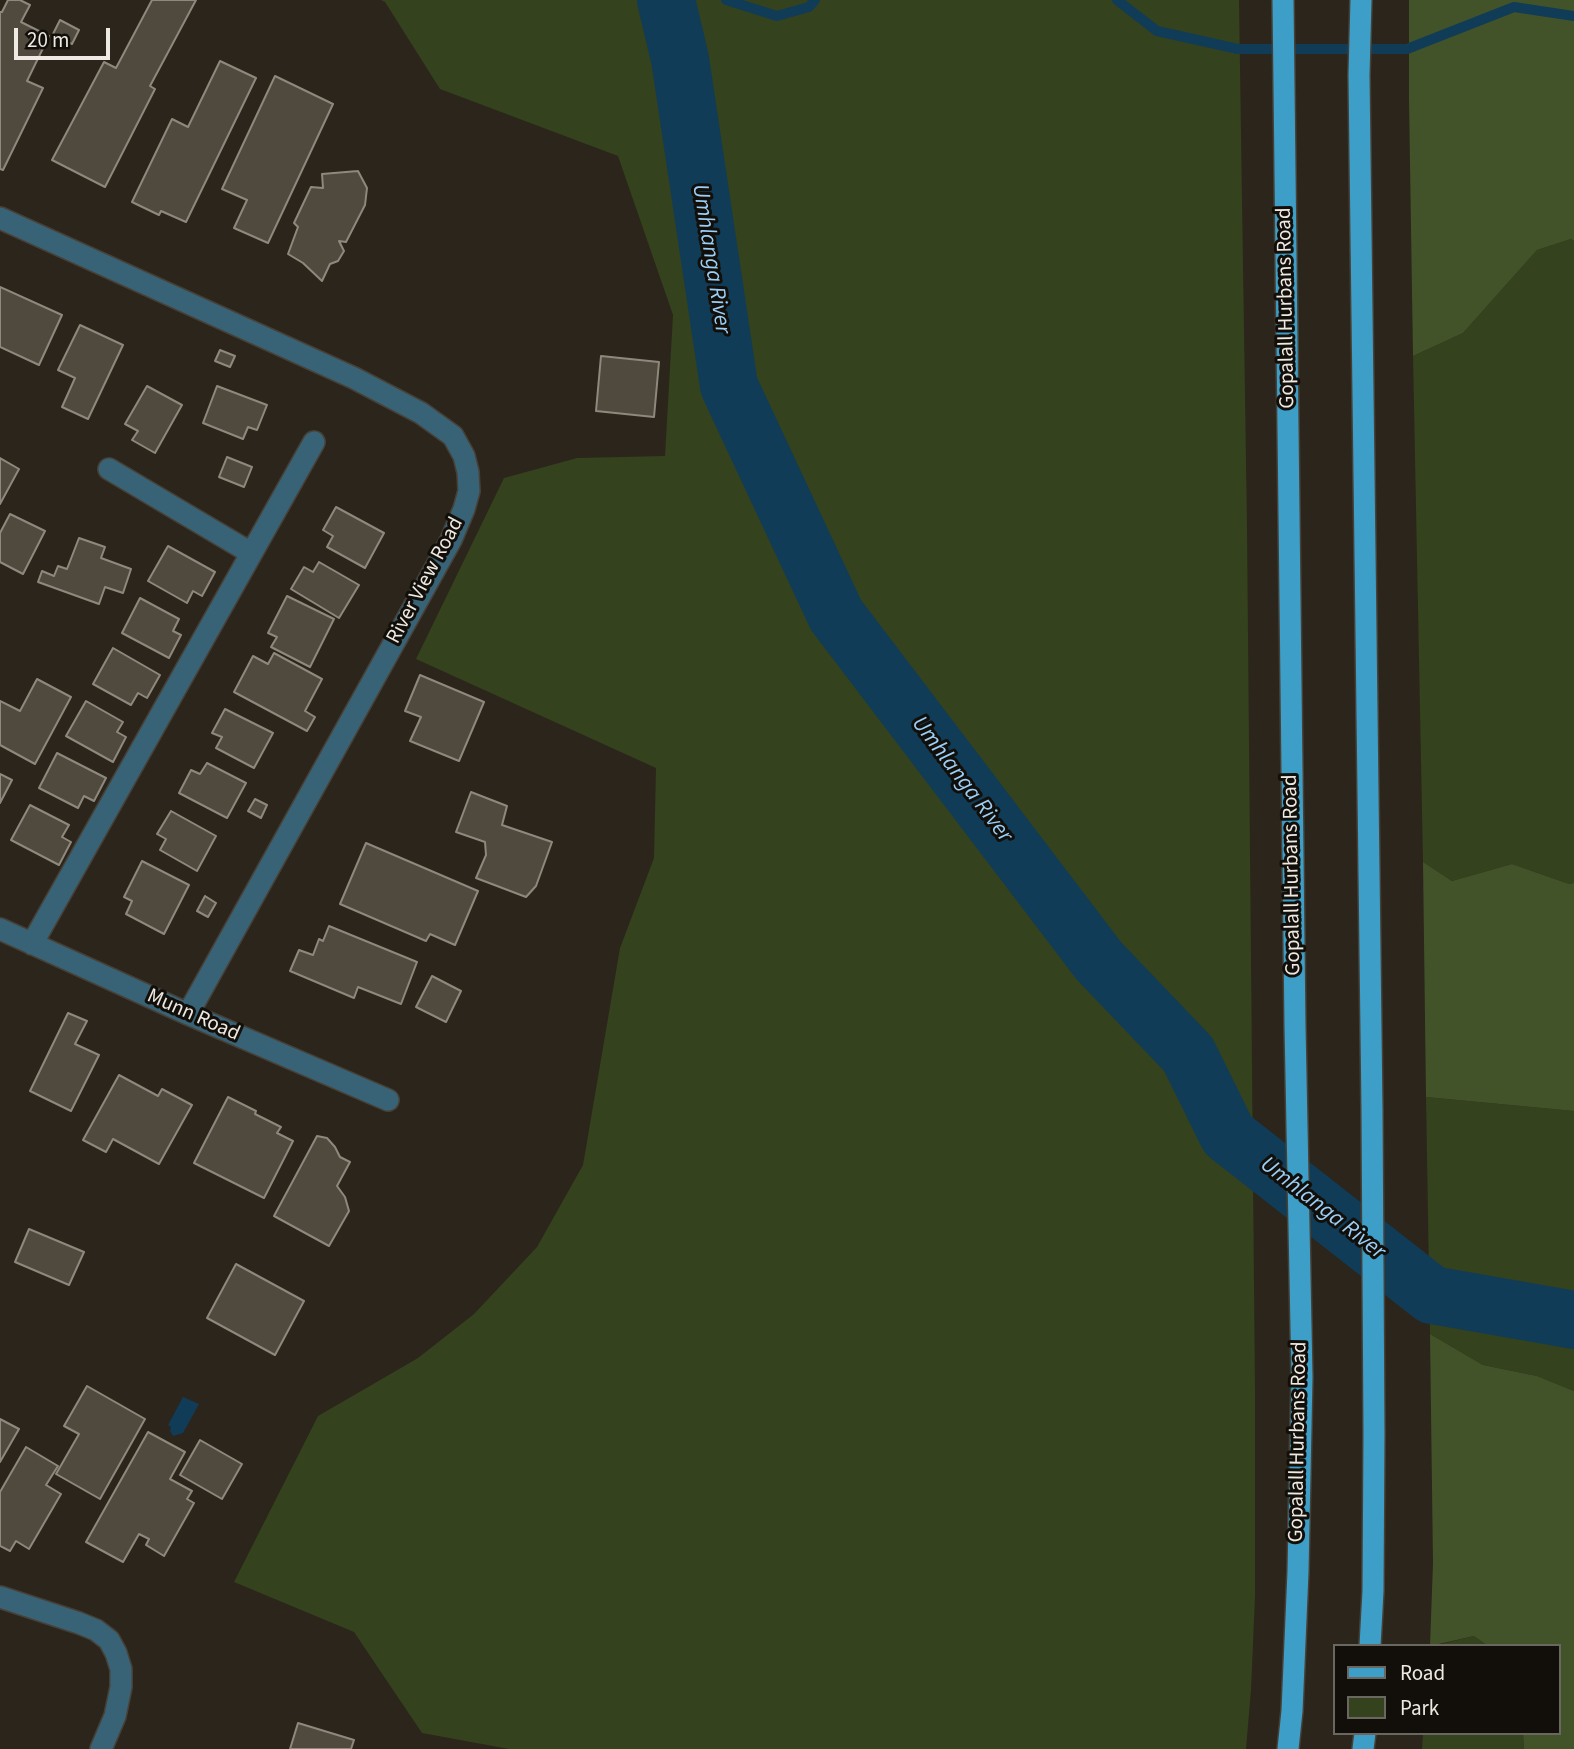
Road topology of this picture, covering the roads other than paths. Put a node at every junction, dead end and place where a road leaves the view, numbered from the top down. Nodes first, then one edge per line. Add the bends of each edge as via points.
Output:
1 (1361, 0) edge
2 (1284, 2) edge
3 (0, 218) edge
4 (314, 442) dead end
5 (110, 469) dead end
6 (251, 553) junction
7 (0, 929) edge
8 (32, 944) junction
9 (188, 1014) junction
10 (388, 1100) dead end
11 (0, 1597) edge
12 (1370, 1644) edge
13 (101, 1749) edge
14 (1288, 1749) edge

1 - 12 main road via 1374,1434
2 - 14 main road, Gopalall Hurbans Road via 1301,1377 1298,1572
3 - 9 street, River View Road via 354,378 421,413 453,436 468,472 469,491 451,540
4 - 6 street
5 - 6 street
6 - 8 street
7 - 8 street, Munn Road
8 - 9 street, Munn Road
9 - 10 street, Munn Road
11 - 13 street via 79,1623 108,1640 121,1669 121,1687

